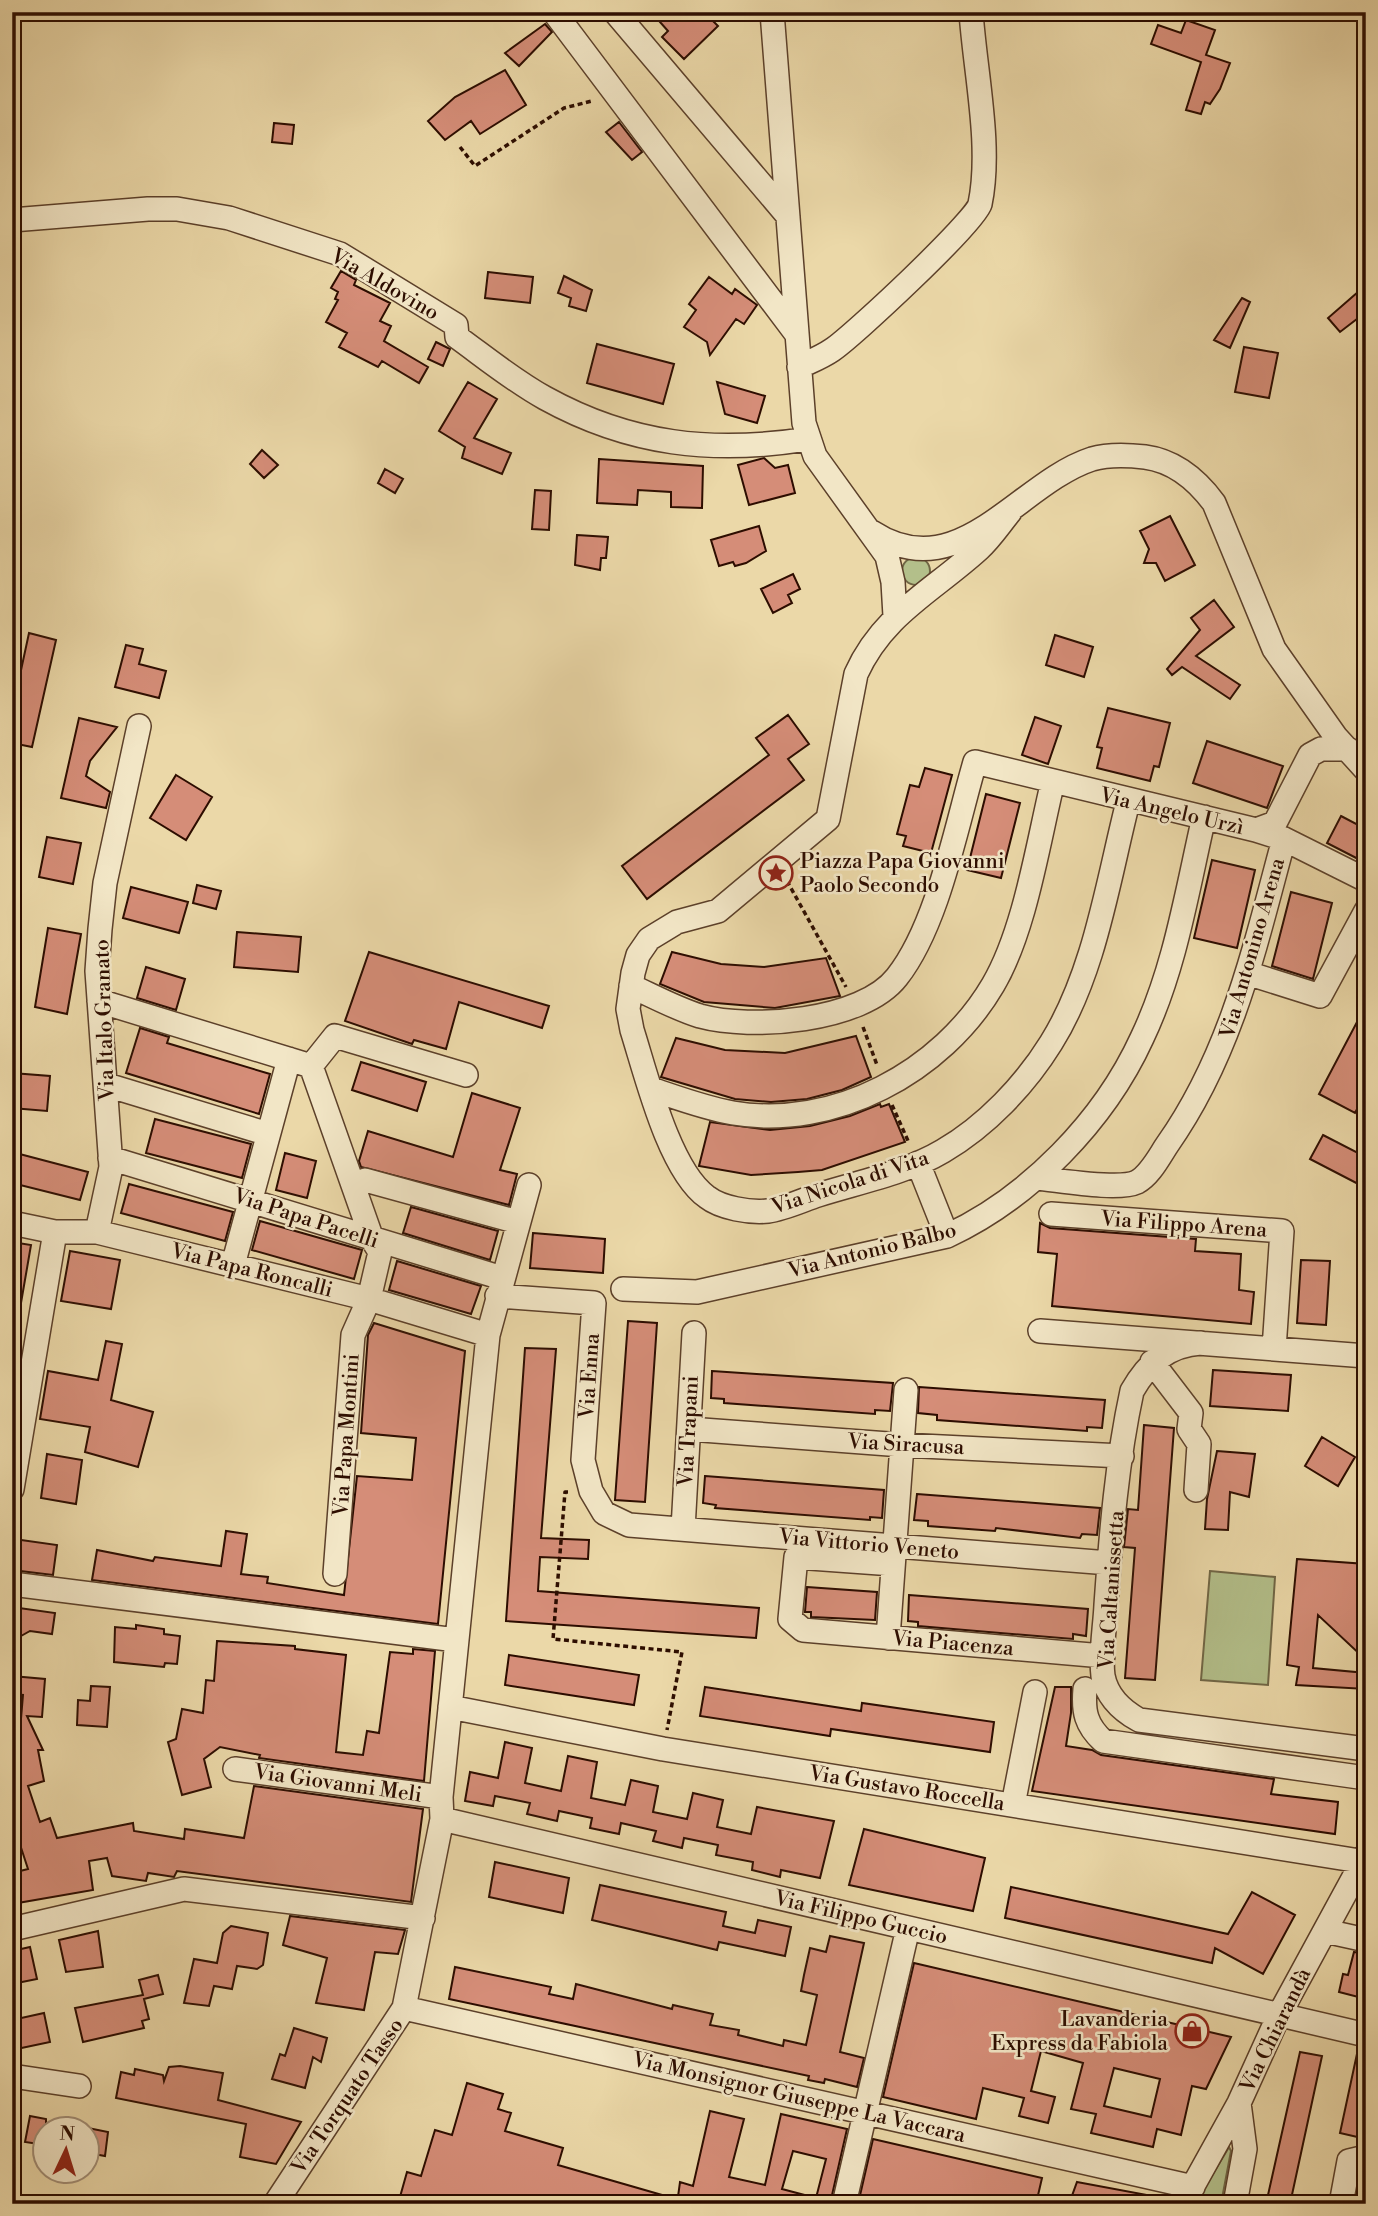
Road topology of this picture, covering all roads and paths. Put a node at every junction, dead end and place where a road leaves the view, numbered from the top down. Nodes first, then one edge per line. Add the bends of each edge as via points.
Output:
1 (554, 12) edge
2 (615, 12) edge
3 (757, 12) edge
4 (772, 12) edge
5 (971, 12) edge
6 (773, 54) junction
7 (620, 101) junction
8 (460, 147) dead end
9 (788, 216) junction
10 (12, 220) edge
11 (795, 332) junction
12 (799, 367) junction
13 (808, 439) junction
14 (1010, 512) junction
15 (872, 532) junction
16 (895, 616) junction
17 (139, 726) dead end
18 (1348, 749) junction
19 (1366, 770) edge
20 (1053, 781) junction
21 (1128, 802) junction
22 (1204, 817) junction
23 (1256, 830) junction
24 (1284, 839) junction
25 (777, 864) junction
26 (1366, 880) edge
27 (1366, 911) edge
28 (1247, 973) junction
29 (631, 986) junction
30 (99, 1000) junction
31 (855, 1005) junction
32 (289, 1059) junction
33 (311, 1066) junction
34 (466, 1075) dead end
35 (107, 1084) junction
36 (885, 1088) junction
37 (651, 1089) junction
38 (268, 1134) junction
39 (110, 1158) junction
40 (918, 1163) junction
41 (1036, 1178) junction
42 (365, 1180) dead end
43 (529, 1185) dead end
44 (250, 1199) junction
45 (1051, 1214) dead end
46 (518, 1222) junction
47 (12, 1223) edge
48 (55, 1232) junction
49 (97, 1232) junction
50 (947, 1236) junction
51 (372, 1239) junction
52 (233, 1265) junction
53 (499, 1287) junction
54 (623, 1289) dead end
55 (369, 1299) junction
56 (1040, 1331) dead end
57 (694, 1333) dead end
58 (488, 1335) junction
59 (1201, 1343) junction
60 (1274, 1349) junction
61 (1366, 1356) edge
62 (1152, 1362) junction
63 (22, 1371) edge
64 (906, 1390) dead end
65 (689, 1429) junction
66 (902, 1445) junction
67 (1122, 1456) junction
68 (12, 1489) edge
69 (1196, 1490) dead end
70 (591, 1491) junction
71 (629, 1525) joint
72 (682, 1529) junction
73 (894, 1556) junction
74 (1109, 1563) junction
75 (335, 1574) dead end
76 (12, 1584) edge
77 (888, 1638) junction
78 (456, 1640) junction
79 (1103, 1656) junction
80 (1085, 1689) dead end
81 (1035, 1692) dead end
82 (450, 1707) junction
83 (663, 1749) junction
84 (1366, 1749) edge
85 (236, 1769) dead end
86 (1366, 1778) edge
87 (1013, 1805) junction
88 (441, 1808) junction
89 (1365, 1859) edge
90 (423, 1918) junction
91 (908, 1928) junction
92 (12, 1929) edge
93 (1325, 1931) junction
94 (1366, 1940) edge
95 (404, 2008) junction
96 (1279, 2015) junction
97 (1366, 2035) edge
98 (12, 2076) edge
99 (79, 2086) dead end
100 (1239, 2103) junction
101 (867, 2113) junction
102 (1366, 2157) edge
103 (1188, 2195) edge
104 (275, 2204) edge
105 (844, 2204) edge
106 (1235, 2204) edge
107 (1340, 2204) edge

1 - 7 street
2 - 9 street
3 - 6 street via 759,46
4 - 6 street
5 - 12 street via 983,137 979,208 833,350
6 - 9 street
7 - 8 path via 586,101 564,108 475,166
7 - 11 street
9 - 11 street
10 - 13 street, Via Aldovino via 148,209 229,218 340,254 456,325 457,337 528,388 590,421 658,442 763,446
11 - 12 street
12 - 13 street
13 - 15 street via 842,496
14 - 15 street via 969,537 940,547 888,542
14 - 16 street via 982,547
14 - 18 street via 1070,469 1123,454 1177,468 1199,483 1214,503 1274,649
15 - 16 street via 887,556
16 - 25 street via 856,674 828,820
17 - 30 street, Via Italo Granato via 105,883
18 - 19 street
18 - 23 street via 1321,749 1310,755 1275,823
20 - 21 street, Via Angelo Urzì
20 - 31 street, Via Angelo Urzì via 975,762 929,916 914,950 880,994
20 - 36 street via 1026,893 993,985 967,1021
21 - 22 street, Via Angelo Urzì
21 - 40 street, Via Nicola di Vita via 1081,976 1052,1041 1016,1089 972,1132
22 - 23 street, Via Angelo Urzì
22 - 41 street, Via Antonio Balbo via 1176,937 1142,1038 1087,1122
23 - 24 street, Via Angelo Urzì
24 - 26 street, Via Angelo Urzì
24 - 28 street, Via Antonino Arena
25 - 29 street via 718,911 677,922 649,939 638,955
25 - 31 path
27 - 28 street via 1320,996
28 - 41 street, Via Antonino Arena via 1221,1052 1193,1106 1145,1176 1125,1185
29 - 31 street via 699,1016 737,1023 776,1024
29 - 37 street, Via Nicola di Vita via 628,1009
30 - 32 street
30 - 35 street, Via Italo Granato
31 - 36 path
32 - 33 street
32 - 38 street
33 - 34 street via 335,1036
33 - 51 street, Via Papa Montini
35 - 38 street
35 - 39 street, Via Italo Granato
36 - 37 street via 816,1111 752,1115 701,1106
36 - 40 path
37 - 40 street, Via Nicola di Vita via 690,1182 726,1206 768,1211
38 - 44 street
39 - 44 street, Via Papa Pacelli
39 - 49 street, Via Italo Granato
40 - 50 street
41 - 50 street, Via Antonio Balbo via 982,1220
42 - 46 street
43 - 46 street, Via Torquato Tasso
44 - 51 street, Via Papa Pacelli
44 - 52 street
45 - 60 street, Via Filippo Arena via 1282,1231
46 - 53 street, Via Torquato Tasso
47 - 48 street, Via Papa Roncalli
48 - 49 street, Via Papa Roncalli
48 - 63 street
49 - 52 street, Via Papa Roncalli
50 - 54 street, Via Antonio Balbo via 696,1292
51 - 53 street, Via Papa Pacelli
51 - 55 street, Via Papa Montini via 380,1252
52 - 55 street, Via Papa Roncalli
53 - 58 street, Via Torquato Tasso
53 - 70 street, Via Enna via 594,1304 583,1460
55 - 58 street, Via Papa Roncalli
55 - 75 street, Via Papa Montini via 353,1335
56 - 59 street
57 - 65 street, Via Trapani
58 - 78 street, Via Torquato Tasso
59 - 60 street
59 - 62 street, Via Caltanissetta via 1177,1347
60 - 61 street
62 - 67 street, Via Caltanissetta via 1132,1391
62 - 69 street via 1191,1413 1189,1429 1199,1444
63 - 68 street
64 - 66 street
65 - 66 street, Via Siracusa
65 - 72 street, Via Trapani
66 - 67 street, Via Siracusa
66 - 73 street
67 - 74 street, Via Caltanissetta
70 - 71 street, Via Enna via 604,1513
70 - 83 path via 565,1492 553,1639 682,1652
71 - 72 street, Via Vittorio Veneto
72 - 73 street, Via Vittorio Veneto
73 - 74 street, Via Vittorio Veneto
73 - 77 street
73 - 77 street, Via Piacenza via 796,1558 790,1619 803,1630
74 - 79 street, Via Caltanissetta
76 - 78 street
77 - 79 street, Via Piacenza
78 - 82 street, Via Torquato Tasso
79 - 84 street, Via Caltanissetta via 1103,1677 1111,1698 1139,1720
80 - 86 street via 1083,1710 1090,1729 1103,1741
81 - 87 street
82 - 83 street, Via Gustavo Roccella
82 - 88 street, Via Torquato Tasso
83 - 87 street, Via Gustavo Roccella
85 - 88 street, Via Giovanni Meli
87 - 89 street, Via Gustavo Roccella
88 - 90 street, Via Torquato Tasso
88 - 91 street, Via Filippo Guccio
89 - 93 street, Via Chiarandà
90 - 92 street via 184,1889
90 - 95 street, Via Torquato Tasso
91 - 96 street, Via Filippo Guccio
91 - 101 street
93 - 94 street
93 - 96 street, Via Chiarandà
95 - 101 street, Via Monsignor Giuseppe La Vaccara
95 - 104 street, Via Torquato Tasso
96 - 97 street, Via Filippo Guccio
96 - 100 street, Via Chiarandà
98 - 99 street
100 - 103 street, Via Chiarandà
100 - 106 street via 1245,2148
101 - 103 street, Via Monsignor Giuseppe La Vaccara
101 - 105 street
102 - 107 street via 1349,2161

